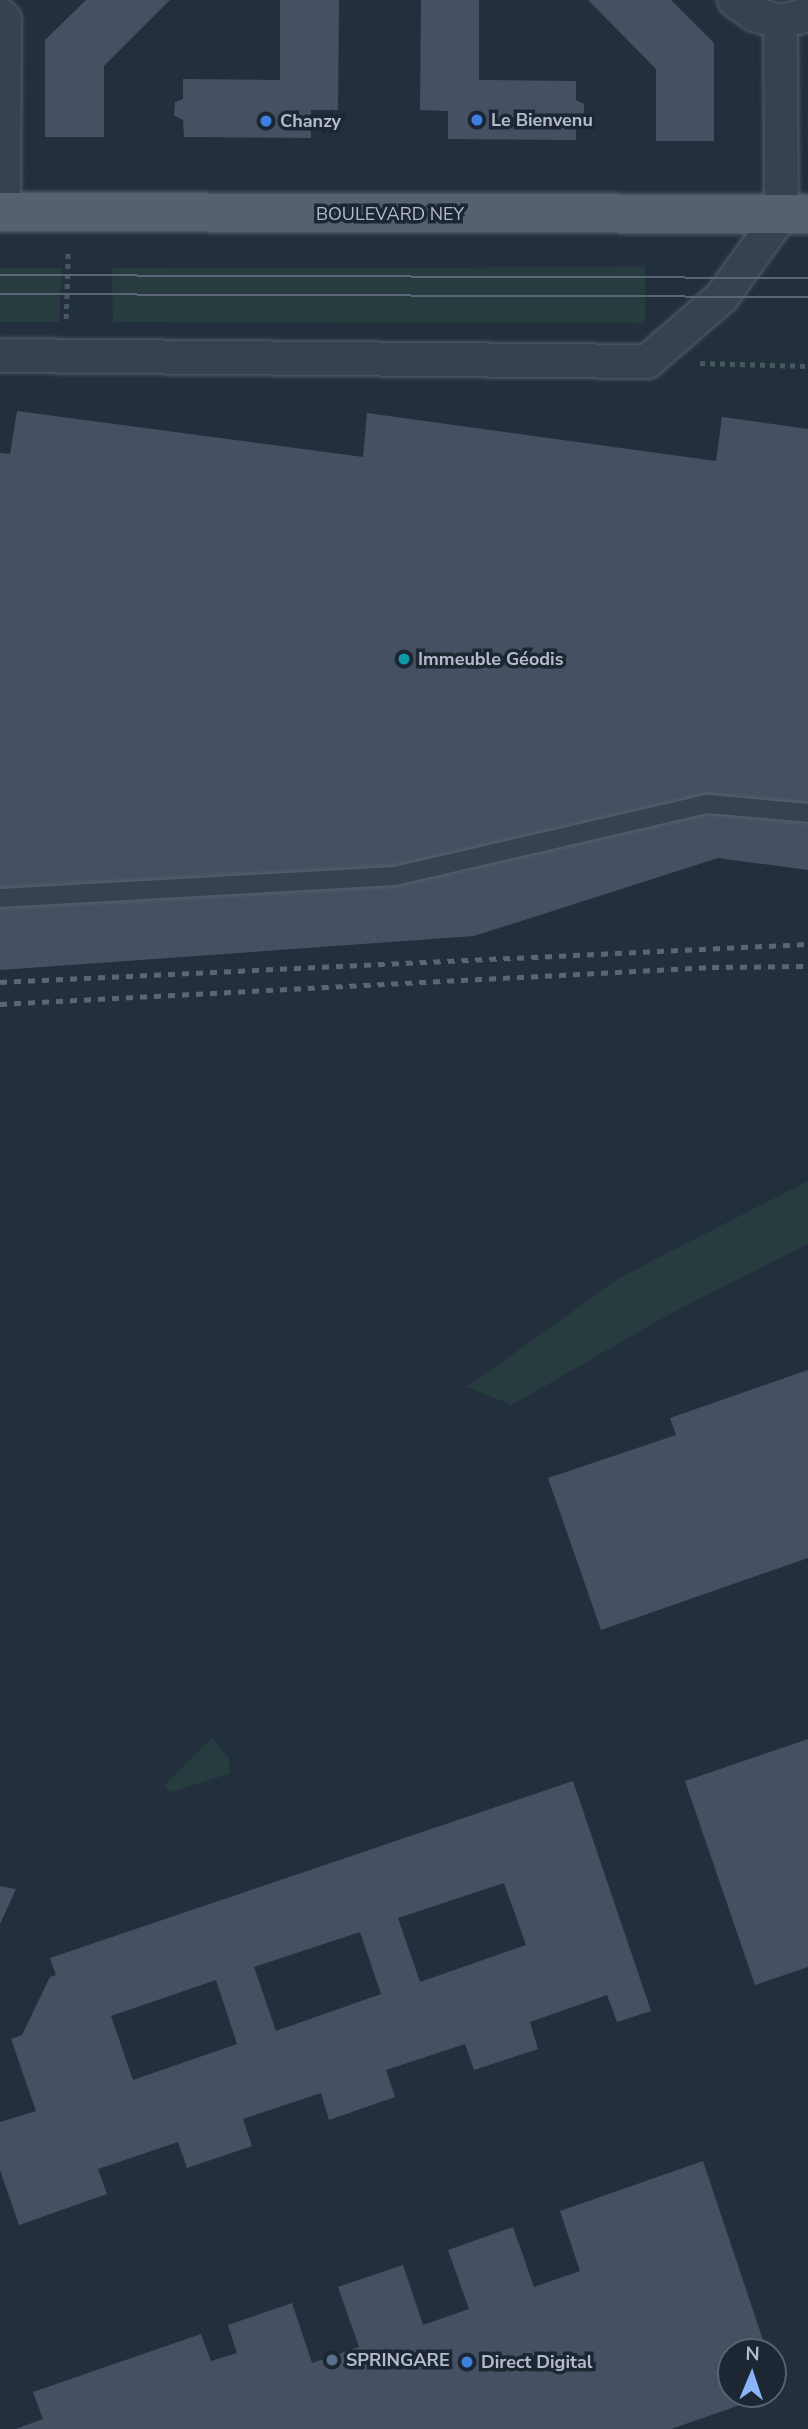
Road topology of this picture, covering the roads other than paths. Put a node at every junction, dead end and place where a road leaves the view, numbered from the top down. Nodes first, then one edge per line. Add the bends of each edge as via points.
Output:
1 (734, 0) edge
2 (9, 12) edge
3 (794, 18) edge
4 (1, 212) edge
5 (794, 214) edge
6 (0, 355) edge
7 (808, 813) edge
8 (0, 898) edge

1 - 3 street via 754,14
2 - 4 street
3 - 5 street
4 - 5 main road, BOULEVARD NEY
5 - 6 street via 721,297 647,362
7 - 8 lane via 708,804 395,876

